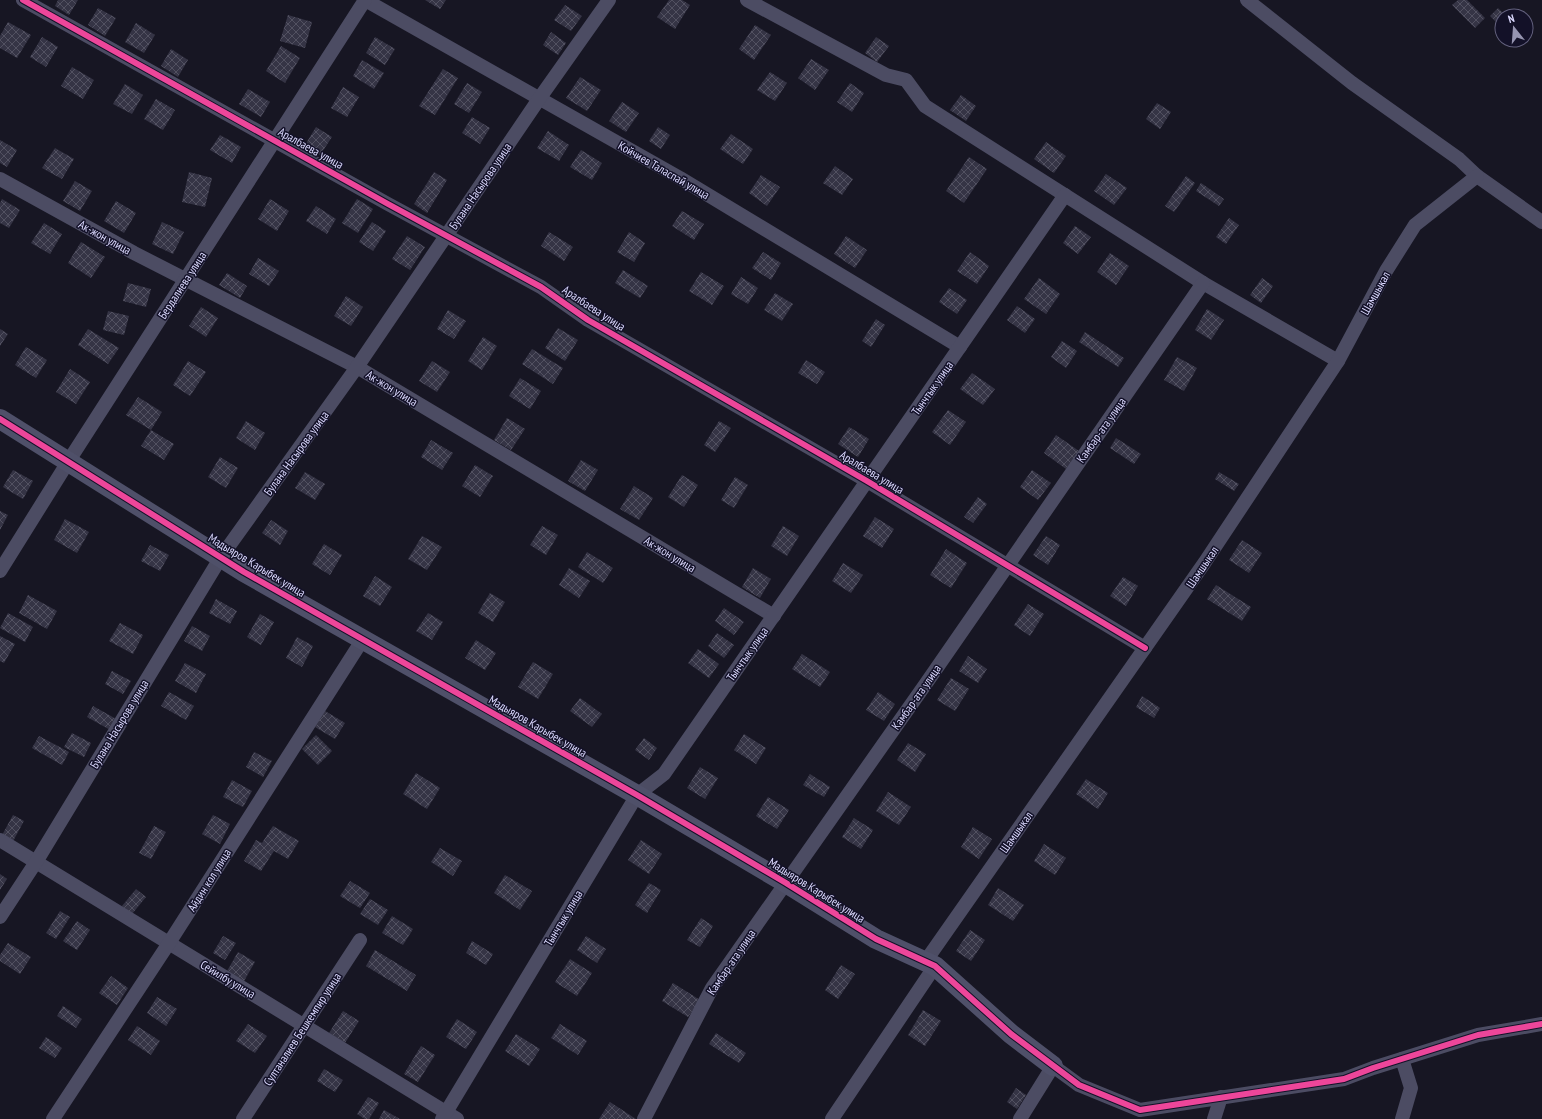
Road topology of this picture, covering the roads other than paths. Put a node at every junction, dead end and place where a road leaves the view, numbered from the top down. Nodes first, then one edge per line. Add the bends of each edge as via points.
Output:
1 (23, 0) edge
2 (365, 0) edge
3 (608, 0) edge
4 (747, 0) edge
5 (1247, 0) edge
6 (539, 99) junction
7 (275, 140) junction
8 (1477, 176) junction
9 (0, 179) edge
10 (1065, 195) junction
11 (1542, 222) edge
12 (447, 235) junction
13 (186, 279) junction
14 (1202, 282) junction
15 (960, 347) junction
16 (1338, 361) junction
17 (357, 367) junction
18 (0, 419) edge
19 (68, 462) junction
20 (867, 481) junction
21 (221, 557) junction
22 (1007, 565) junction
23 (0, 571) edge
24 (774, 616) junction
25 (363, 639) junction
26 (1145, 648) junction
27 (637, 795) junction
28 (0, 840) edge
29 (36, 862) junction
30 (786, 883) junction
31 (0, 917) edge
32 (360, 940) dead end
33 (169, 943) junction
34 (930, 964) junction
35 (1542, 1024) edge
36 (304, 1025) junction
37 (1402, 1059) junction
38 (1053, 1066) junction
39 (1221, 1097) junction
40 (448, 1117) edge
41 (53, 1119) edge
42 (243, 1119) edge
43 (644, 1119) edge
44 (832, 1119) edge
45 (1020, 1119) edge
46 (1214, 1119) edge
47 (1402, 1119) edge

1 - 7 street, Аралбаева улица
2 - 6 street, Койчиев Таласпай улица
2 - 7 street, Бердалиева улица
3 - 6 street, Булана Насырова улица
4 - 10 street via 886,75 906,80 925,106
5 - 8 street via 1352,83 1458,159
6 - 12 street, Булана Насырова улица
6 - 15 street, Койчиев Таласпай улица via 680,178
7 - 12 street, Аралбаева улица
7 - 13 street, Бердалиева улица
8 - 11 street
8 - 16 street, Шамшыкал via 1415,226 1386,272
9 - 13 street, Ак-жон улица
10 - 14 street
10 - 15 street, Тынчтык улица
12 - 17 street, Булана Насырова улица
12 - 20 street, Аралбаева улица via 541,287 588,320
13 - 17 street, Ак-жон улица
13 - 19 street, Бердалиева улица
14 - 16 street
14 - 22 street, Камбар-ата улица
15 - 20 street, Тынчтык улица
16 - 26 street, Шамшыкал via 1206,562
17 - 21 street, Булана Насырова улица
17 - 24 street, Ак-жон улица
18 - 19 street, Мадыяров Карыбек улица
19 - 21 street, Мадыяров Карыбек улица
19 - 23 street, Бердалиева улица
20 - 22 street, Аралбаева улица
20 - 24 street, Тынчтык улица
21 - 25 street, Мадыяров Карыбек улица
21 - 29 street, Булана Насырова улица
22 - 26 street, Аралбаева улица
22 - 30 street, Камбар-ата улица
24 - 27 street, Тынчтык улица via 664,774
25 - 27 street, Мадыяров Карыбек улица
25 - 33 street, Айдин кол улица
26 - 34 street, Шамшыкал
27 - 30 street, Мадыяров Карыбек улица
27 - 40 street, Тынчтык улица
28 - 29 street, Сейилбу улица
29 - 31 street, Булана Насырова улица
29 - 33 street, Сейилбу улица
30 - 34 street, Мадыяров Карыбек улица via 876,939
30 - 43 street, Камбар-ата улица via 712,988
32 - 36 street, Султаналиев Бешкемпир улица
33 - 36 street, Сейилбу улица
33 - 41 street, Айдин кол улица
34 - 38 street, Мадыяров Карыбек улица via 1011,1034
34 - 44 street, Шамшыкал
35 - 37 street via 1478,1035
36 - 40 street, Сейилбу улица
36 - 42 street, Султаналиев Бешкемпир улица
37 - 39 street via 1344,1079
37 - 47 street via 1411,1088
38 - 39 street via 1078,1085 1140,1110
38 - 45 street
39 - 46 street

